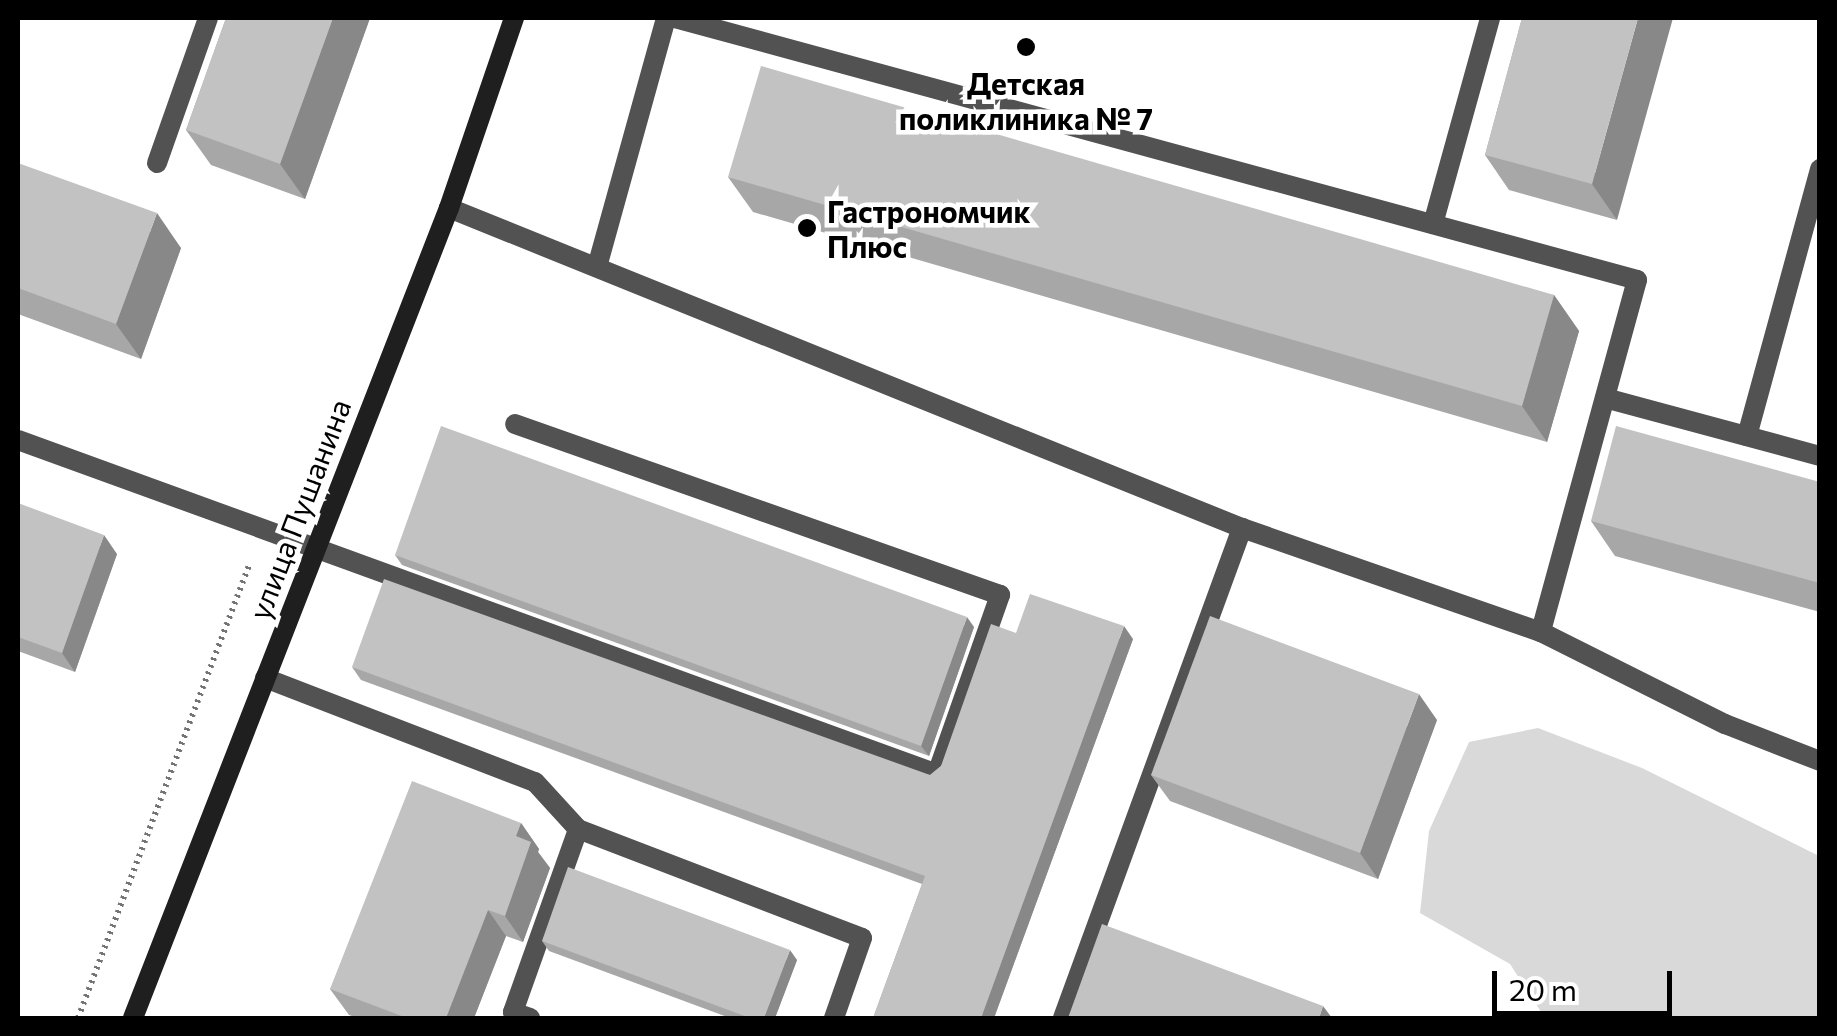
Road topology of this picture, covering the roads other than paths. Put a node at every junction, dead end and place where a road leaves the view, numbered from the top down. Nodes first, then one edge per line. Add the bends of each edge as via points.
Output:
1 (208, 18) edge
2 (514, 18) edge
3 (666, 18) edge
4 (675, 18) edge
5 (1490, 18) edge
6 (157, 163) dead end
7 (1820, 169) edge
8 (449, 208) junction
9 (1433, 224) junction
10 (597, 267) junction
11 (1605, 398) junction
12 (514, 424) dead end
13 (1746, 436) junction
14 (18, 440) edge
15 (1820, 456) edge
16 (1242, 528) junction
17 (314, 552) junction
18 (1541, 632) junction
19 (265, 678) junction
20 (1820, 762) edge
21 (578, 830) junction
22 (132, 1018) edge
23 (530, 1018) edge
24 (834, 1018) edge
25 (1063, 1018) edge

1 - 6 lane
2 - 8 street, улица Пушанина
3 - 10 lane
4 - 9 lane
5 - 9 lane
7 - 13 lane
8 - 10 lane
8 - 17 street, улица Пушанина
9 - 11 lane via 1637,280
10 - 16 lane
11 - 13 lane
11 - 18 lane
12 - 17 lane via 1000,594 937,774
13 - 15 lane
14 - 17 lane
16 - 18 lane
16 - 25 lane
17 - 19 street, улица Пушанина
18 - 20 lane via 1725,724
19 - 21 lane via 535,782
19 - 22 street, улица Пушанина
21 - 23 lane via 513,1012
21 - 24 lane via 862,938

